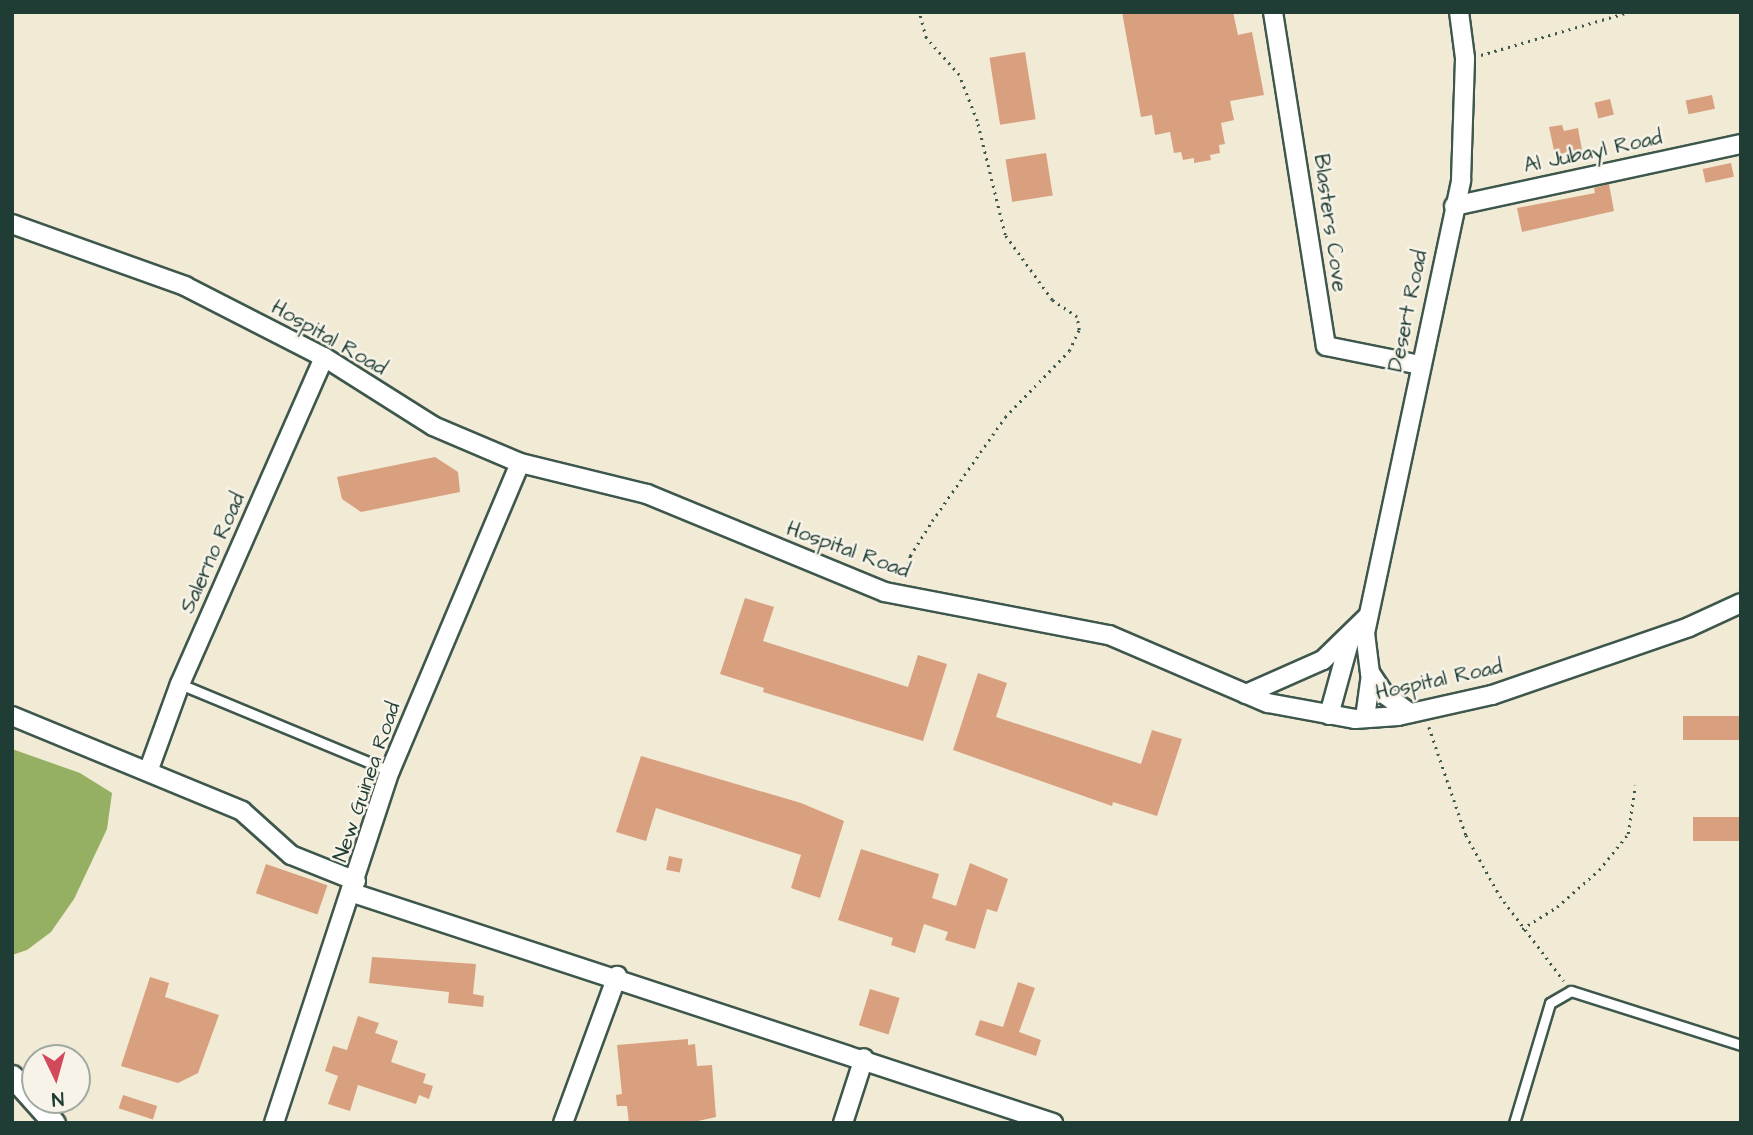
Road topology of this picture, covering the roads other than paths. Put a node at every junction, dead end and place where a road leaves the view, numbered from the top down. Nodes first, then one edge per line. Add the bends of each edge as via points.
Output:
1 (1273, 12) edge
2 (1459, 12) edge
3 (1741, 144) edge
4 (1454, 206) junction
5 (12, 224) edge
6 (324, 357) junction
7 (1420, 365) junction
8 (520, 463) junction
9 (1741, 603) edge
10 (1367, 617) junction
11 (1351, 635) junction
12 (1371, 674) junction
13 (180, 684) junction
14 (1246, 694) junction
15 (1417, 712) junction
16 (1329, 715) junction
17 (12, 716) edge
18 (1365, 718) junction
19 (149, 769) junction
20 (390, 771) junction
21 (355, 887) junction
22 (617, 976) junction
23 (1741, 1045) edge
24 (864, 1058) junction
25 (12, 1076) edge
26 (54, 1123) edge
27 (274, 1123) edge
28 (563, 1123) edge
29 (843, 1123) edge
30 (1053, 1123) edge
31 (1514, 1123) edge

1 - 7 street, Blasters Cove via 1326,346
2 - 4 street, Desert Road via 1465,58 1461,180
3 - 4 street, Al Jubayl Road
4 - 7 street, Desert Road
5 - 6 street, Hospital Road via 185,286
6 - 8 street, Hospital Road via 433,426
6 - 13 street, Salerno Road
7 - 10 street, Desert Road
8 - 14 street, Hospital Road via 647,494 901,595 1109,635
8 - 20 street, New Guinea Road
9 - 15 street, Hospital Road via 1689,627 1492,695
10 - 11 street, Desert Road
10 - 12 street, Desert Road via 1364,653
11 - 14 street, Desert Road via 1323,660
11 - 16 street, Desert Road
12 - 15 street, Desert Road via 1385,695
12 - 18 street, Desert Road
13 - 19 street, Salerno Road
13 - 20 lane
14 - 16 street, Hospital Road
15 - 18 street, Hospital Road
16 - 18 street, Hospital Road
17 - 19 street
19 - 21 street via 242,811 291,856
20 - 21 street, New Guinea Road
21 - 22 street
21 - 27 street, New Guinea Road
22 - 24 street
22 - 28 street
23 - 31 lane via 1571,991 1550,1003
24 - 29 street
24 - 30 street
25 - 26 street

